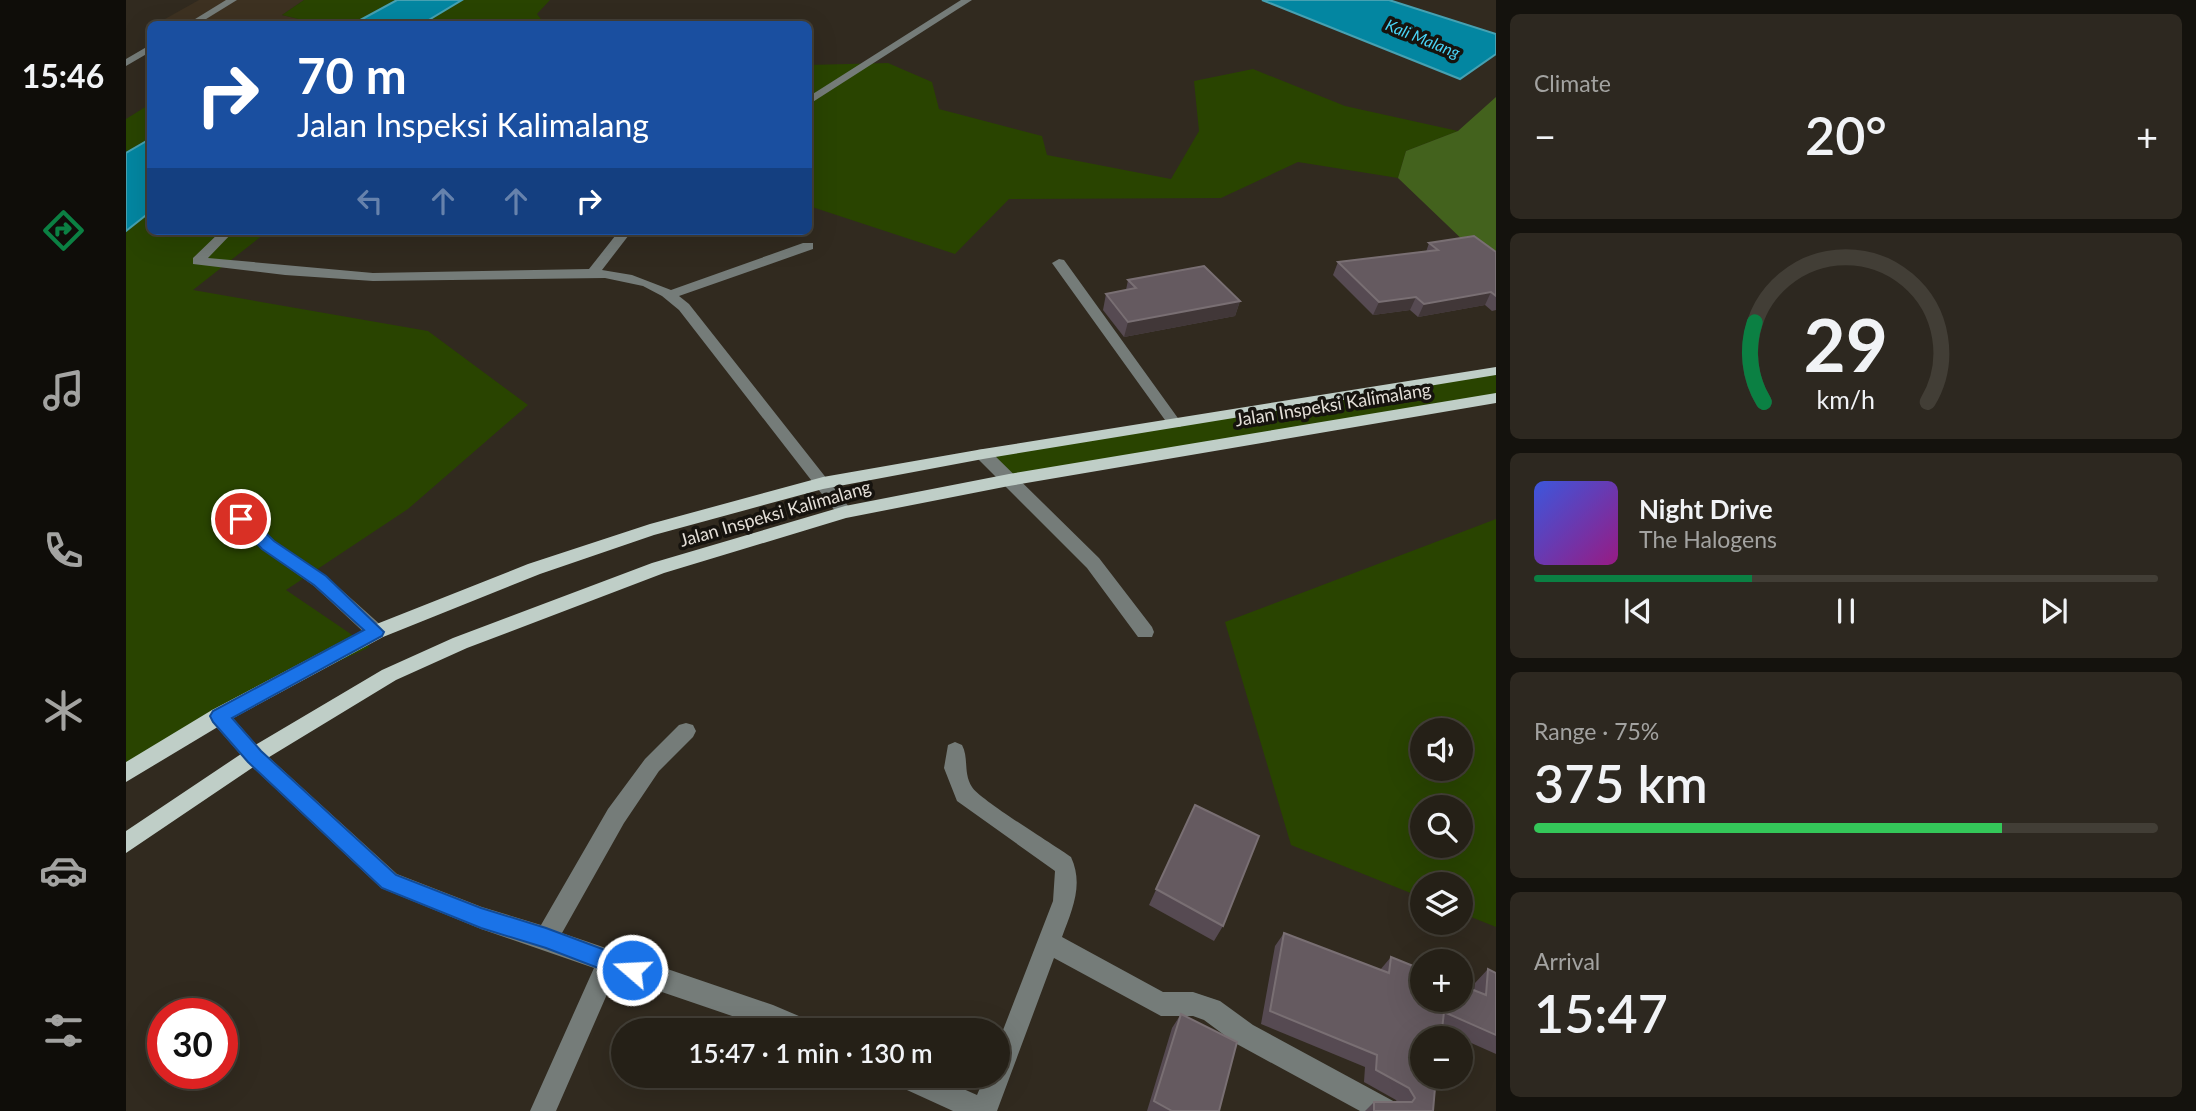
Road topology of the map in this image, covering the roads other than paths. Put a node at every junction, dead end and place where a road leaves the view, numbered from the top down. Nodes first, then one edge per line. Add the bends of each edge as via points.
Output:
1 (232, 0) edge
2 (967, 0) edge
3 (199, 21) edge
4 (147, 50) edge
5 (126, 63) edge
6 (812, 99) edge
7 (224, 235) edge
8 (623, 235) edge
9 (808, 246) dead end
10 (1059, 263) dead end
11 (594, 272) junction
12 (672, 294) junction
13 (1496, 371) edge
14 (1496, 398) edge
15 (1175, 424) junction
16 (983, 454) junction
17 (1009, 480) junction
18 (823, 483) junction
19 (228, 505) dead end
20 (845, 512) junction
21 (376, 632) junction
22 (1145, 632) dead end
23 (219, 716) junction
24 (686, 731) dead end
25 (955, 751) dead end
26 (254, 756) junction
27 (126, 773) edge
28 (126, 843) edge
29 (546, 938) junction
30 (1049, 943) junction
31 (609, 962) junction
32 (775, 1018) edge
33 (932, 1088) edge
34 (543, 1111) edge
35 (983, 1111) edge
36 (1386, 1111) edge

1 - 3 street
2 - 6 street
4 - 5 street
7 - 11 street via 198,261 256,270 374,277
8 - 11 street
9 - 12 street
10 - 15 street
11 - 12 street via 643,282
12 - 18 street
13 - 15 main road, Jalan Inspeksi Kalimalang
14 - 17 main road, Jalan Inspeksi Kalimalang
15 - 16 main road, Jalan Inspeksi Kalimalang
16 - 17 street
16 - 18 main road, Jalan Inspeksi Kalimalang
17 - 20 main road, Jalan Inspeksi Kalimalang
17 - 22 street via 1093,563
18 - 20 street
18 - 21 main road, Jalan Inspeksi Kalimalang via 650,530 534,569
19 - 21 street via 268,545 320,581
20 - 26 main road, Jalan Inspeksi Kalimalang via 658,568 460,643 388,675
21 - 23 main road, Jalan Inspeksi Kalimalang
23 - 26 street
23 - 27 main road, Jalan Inspeksi Kalimalang
24 - 29 street via 652,765 616,816
25 - 30 street via 954,768 964,795 1063,864 1068,874
26 - 28 main road, Jalan Inspeksi Kalimalang
26 - 29 street via 389,881
29 - 31 street
30 - 35 street
30 - 36 street via 1161,1004 1194,1004 1211,1010 1244,1034
31 - 32 street
31 - 34 street
33 - 35 street

